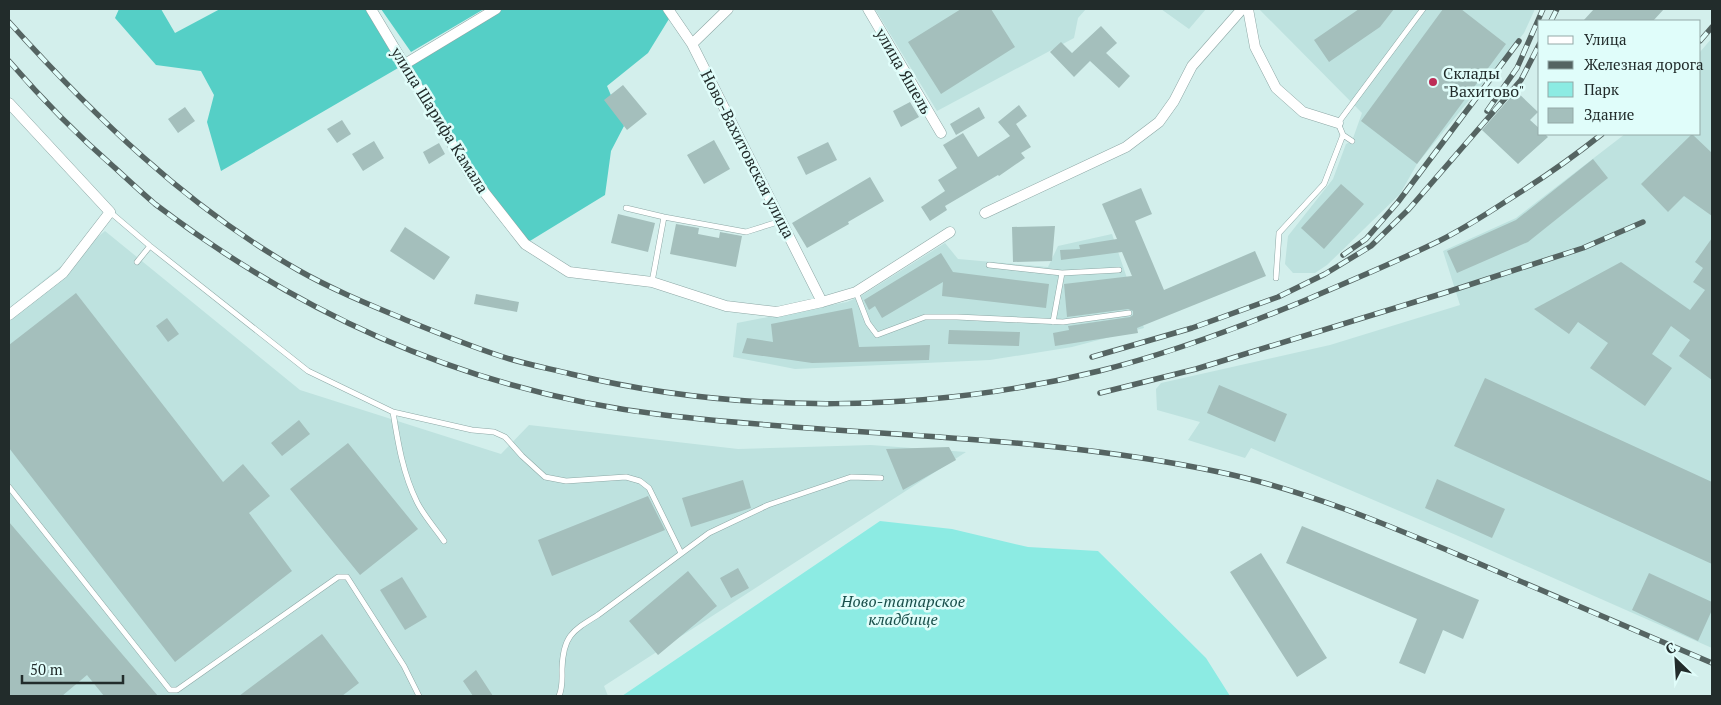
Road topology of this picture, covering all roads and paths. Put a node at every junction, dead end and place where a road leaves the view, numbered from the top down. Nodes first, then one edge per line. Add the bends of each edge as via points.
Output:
1 (371, 9) edge
2 (496, 9) edge
3 (668, 9) edge
4 (728, 9) edge
5 (868, 9) edge
6 (1242, 9) edge
7 (1248, 9) edge
8 (1423, 9) edge
9 (692, 44) junction
10 (405, 64) junction
11 (9, 103) edge
12 (1338, 123) junction
13 (941, 134) dead end
14 (1343, 135) junction
15 (1352, 141) dead end
16 (626, 208) dead end
17 (110, 212) junction
18 (985, 213) dead end
19 (664, 217) junction
20 (781, 221) junction
21 (950, 232) dead end
22 (150, 246) junction
23 (137, 262) dead end
24 (989, 265) dead end
25 (1119, 270) dead end
26 (1062, 273) junction
27 (1276, 278) dead end
28 (652, 282) junction
29 (856, 292) junction
30 (822, 302) junction
31 (1129, 313) dead end
32 (9, 315) edge
33 (1053, 322) junction
34 (393, 412) junction
35 (881, 478) dead end
36 (9, 487) edge
37 (444, 541) dead end
38 (681, 553) junction
39 (420, 696) edge
40 (559, 696) edge

1 - 10 street, улица Шарифа Камала
2 - 10 street
3 - 9 street, Ново-Вахитовская улица
4 - 9 street
5 - 13 street, улица Яшель
6 - 18 street via 1192,66 1159,122 1142,136 1126,147
7 - 12 street via 1255,47 1276,88 1303,112
8 - 12 lane
9 - 20 street, Ново-Вахитовская улица
10 - 28 street, улица Шарифа Камала via 470,174 525,244 569,272
11 - 17 street
12 - 14 lane
14 - 15 lane
14 - 27 lane via 1324,184 1279,234
16 - 19 lane
17 - 22 lane
17 - 32 street via 63,273
19 - 20 lane via 746,232
19 - 28 lane
20 - 30 street, Ново-Вахитовская улица
21 - 29 street, улица Шарифа Камала
22 - 23 lane
22 - 34 lane via 308,371
24 - 26 lane
25 - 26 lane
26 - 33 lane
28 - 30 street, улица Шарифа Камала via 726,306 778,312
29 - 30 street, улица Шарифа Камала
29 - 33 lane via 868,323 877,335 925,317
31 - 33 lane
34 - 37 lane via 408,480 418,504
34 - 38 lane via 494,432 504,437 545,477 566,481 626,477 640,481 649,488
35 - 38 lane via 851,477 768,505 709,533
36 - 39 lane via 170,690 177,690 338,577 347,577
38 - 40 lane via 567,639

